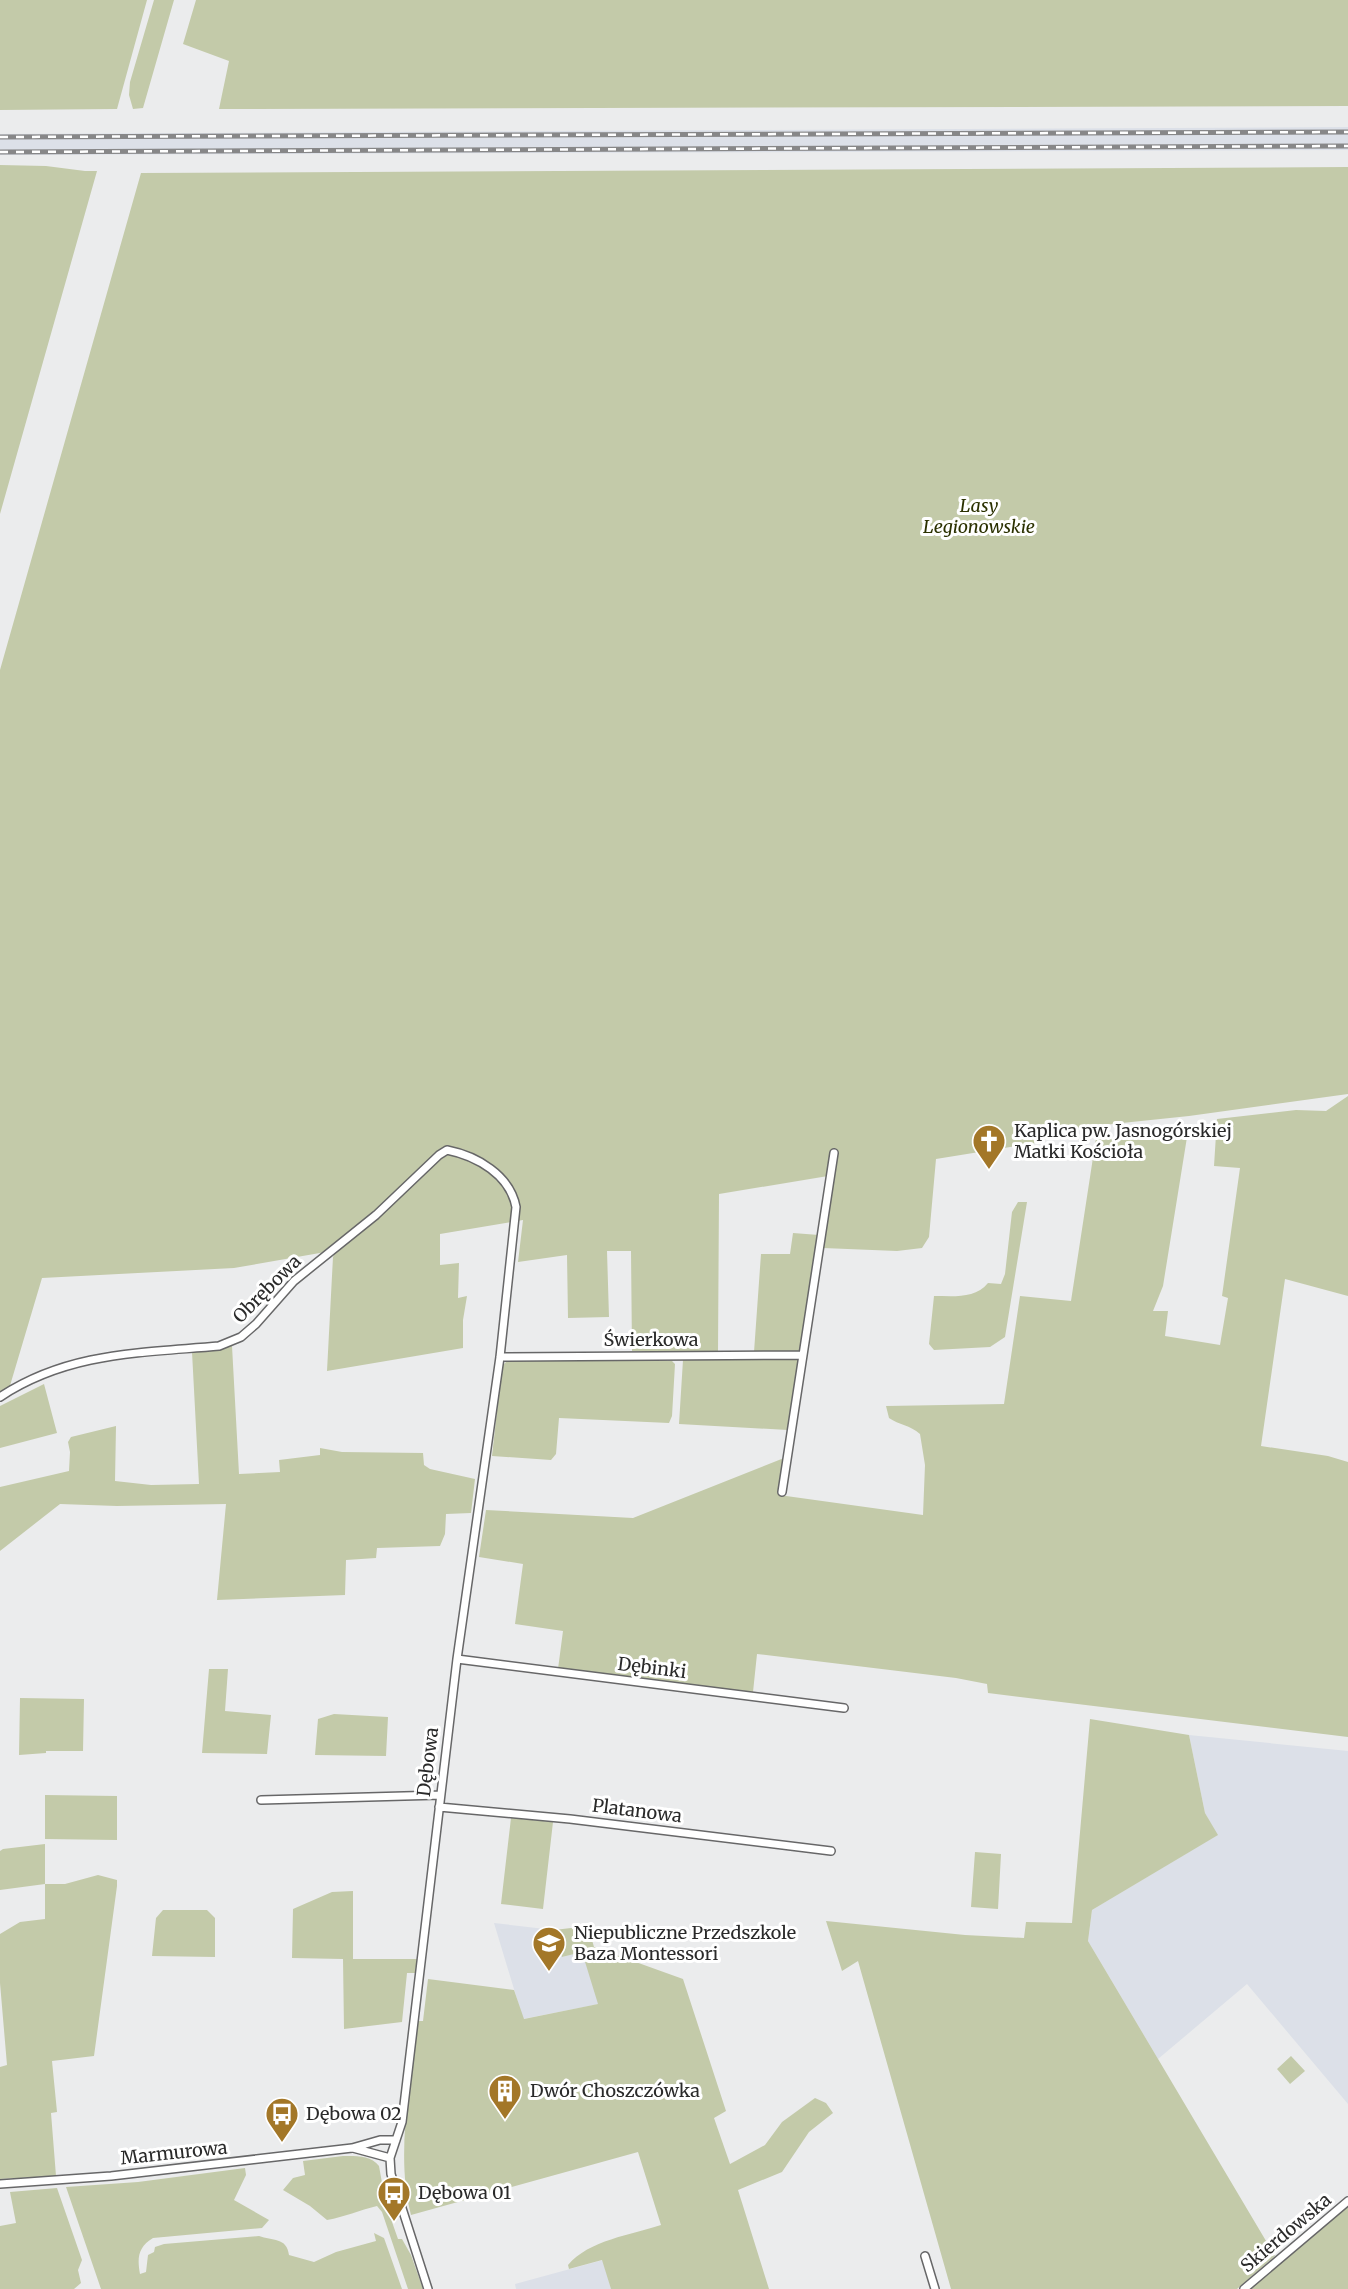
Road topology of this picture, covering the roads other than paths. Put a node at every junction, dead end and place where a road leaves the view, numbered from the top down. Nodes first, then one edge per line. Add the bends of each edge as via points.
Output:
1 (834, 1153) dead end
2 (513, 1232) joint
3 (803, 1355) junction
4 (500, 1357) junction
5 (0, 1397) edge
6 (782, 1492) dead end
7 (457, 1659) junction
8 (844, 1708) dead end
9 (440, 1796) junction
10 (261, 1800) dead end
11 (439, 1807) junction
12 (831, 1852) dead end
13 (396, 2140) junction
14 (352, 2148) junction
15 (390, 2158) junction
16 (0, 2184) edge
17 (1348, 2201) edge
18 (925, 2256) dead end
19 (428, 2289) edge
20 (935, 2289) edge
21 (1244, 2289) edge

1 - 3 street
2 - 4 street, Dębowa
2 - 5 street, Obrębowa via 516,1207 506,1183 492,1169 447,1150 303,1273 256,1324 231,1343 82,1361
3 - 4 street, Świerkowa
3 - 6 street
4 - 7 street, Dębowa
7 - 8 street, Dębinki
7 - 9 street, Dębowa
9 - 10 street
9 - 11 street, Dębowa
11 - 12 street, Platanowa
11 - 13 street, Dębowa via 402,2122
13 - 14 street, Marmurowa
13 - 15 street, Dębowa
14 - 15 street, Marmurowa
14 - 16 street, Marmurowa
15 - 19 street, Dębowa via 393,2186
17 - 21 street, Skierdowska
18 - 20 street

